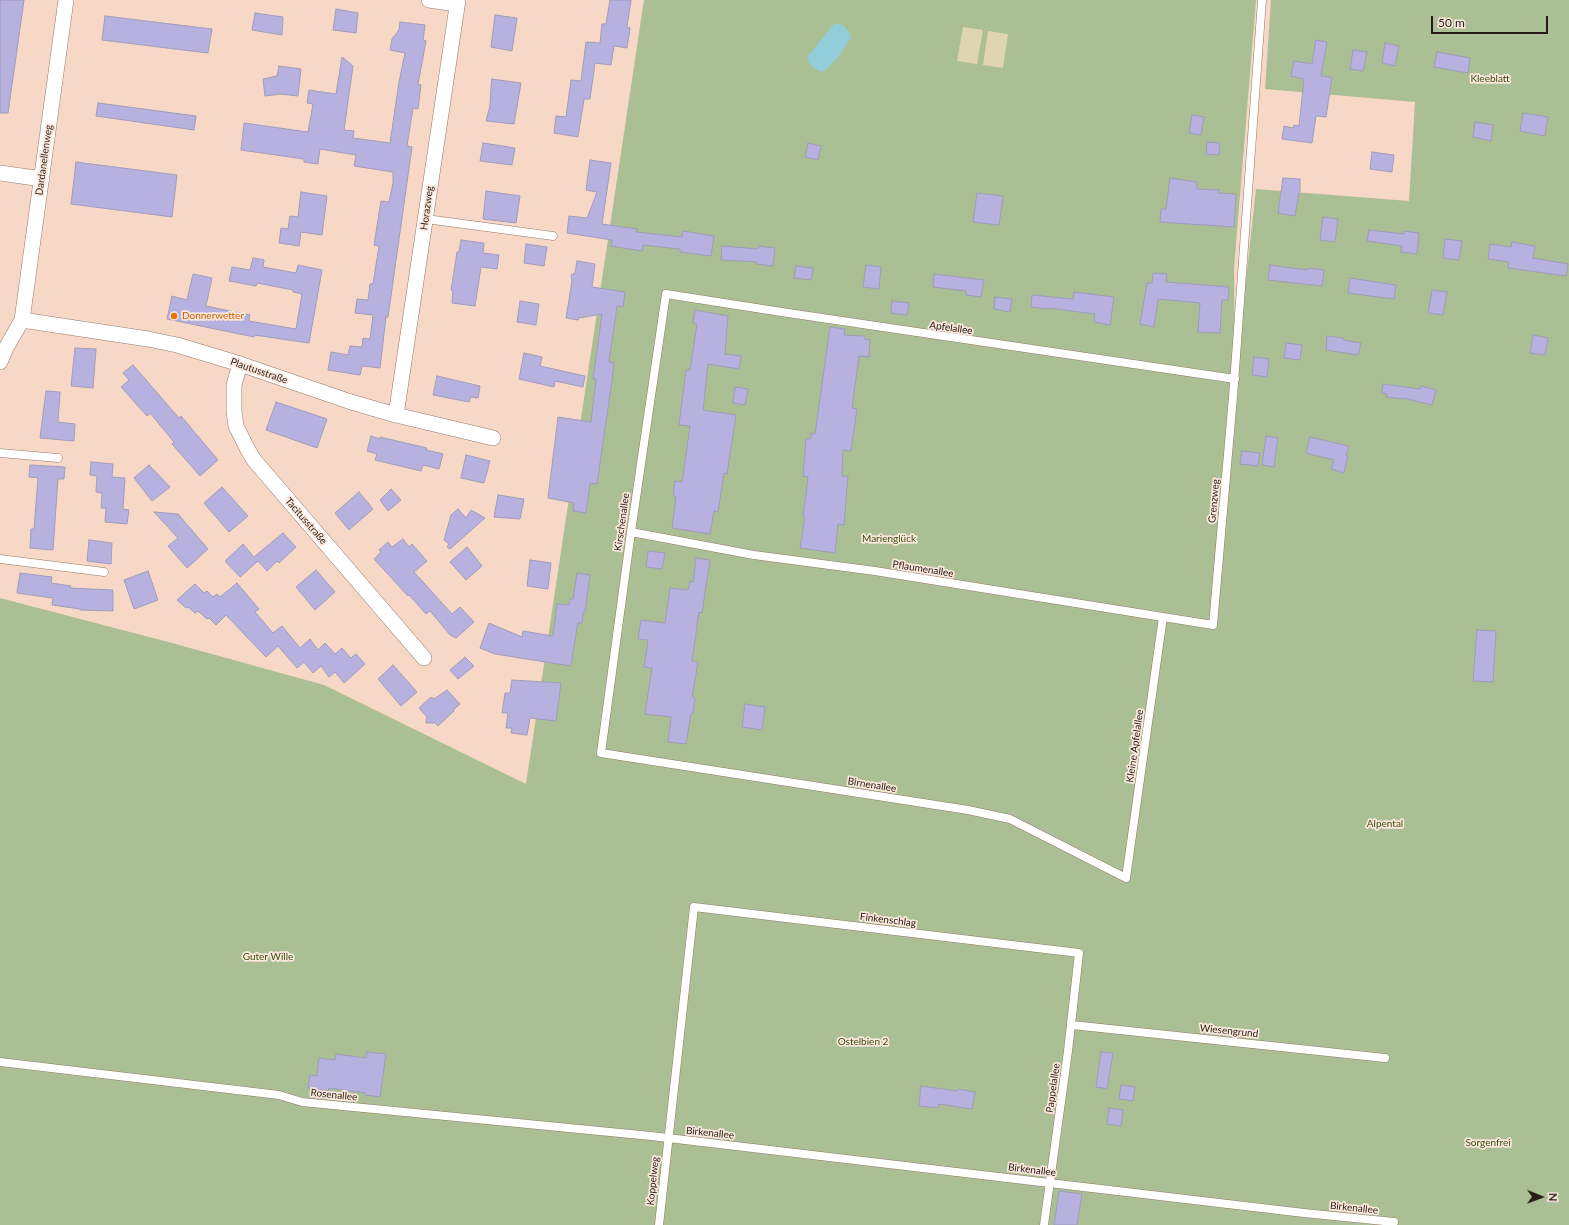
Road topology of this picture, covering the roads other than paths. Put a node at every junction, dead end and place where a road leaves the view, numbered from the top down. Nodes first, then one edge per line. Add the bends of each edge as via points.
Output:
1 (66, 0) edge
2 (429, 0) edge
3 (1262, 0) edge
4 (458, 2) edge
5 (0, 173) edge
6 (42, 178) junction
7 (426, 219) junction
8 (553, 236) dead end
9 (666, 294) joint
10 (22, 320) junction
11 (0, 362) edge
12 (240, 364) junction
13 (1234, 379) junction
14 (396, 415) junction
15 (493, 438) dead end
16 (0, 453) edge
17 (58, 458) dead end
18 (631, 532) junction
19 (0, 559) edge
20 (104, 572) dead end
21 (1163, 617) junction
22 (1213, 625) joint
23 (424, 658) dead end
24 (601, 753) joint
25 (1126, 878) joint
26 (694, 907) joint
27 (1079, 953) joint
28 (1072, 1025) junction
29 (1385, 1058) dead end
30 (0, 1062) edge
31 (668, 1138) junction
32 (1050, 1182) junction
33 (1394, 1222) dead end
34 (659, 1225) edge
35 (1044, 1225) edge

1 - 6 street, Dardanellenweg
2 - 4 street
3 - 13 lane, Grenzweg
4 - 7 street, Horazweg
5 - 6 street
6 - 10 street, Dardanellenweg
7 - 8 lane
7 - 14 street, Horazweg
9 - 13 lane, Apfelallee
9 - 18 lane, Kirschenallee
10 - 11 street
10 - 12 street, Plautusstraße via 162,341
12 - 14 street, Plautusstraße
12 - 23 street, Tacitusstraße via 234,385 234,411 236,426 251,455
13 - 22 lane, Grenzweg
14 - 15 street, Plautusstraße
16 - 17 lane
18 - 21 lane, Pflaumenallee via 754,555 875,571
18 - 24 lane, Kirschenallee
19 - 20 lane
21 - 22 lane, Pflaumenallee
21 - 25 lane, Kleine Apfelallee
24 - 25 lane, Birnenallee via 1010,819
26 - 27 lane, Finkenschlag
26 - 31 lane, Koppelweg
27 - 28 lane, Pappelallee
28 - 29 lane, Wiesengrund
28 - 32 lane, Pappelallee
30 - 31 lane, Rosenallee via 279,1095 302,1102
31 - 32 lane, Birkenallee
31 - 34 lane, Koppelweg
32 - 33 lane, Birkenallee
32 - 35 lane, Pappelallee

